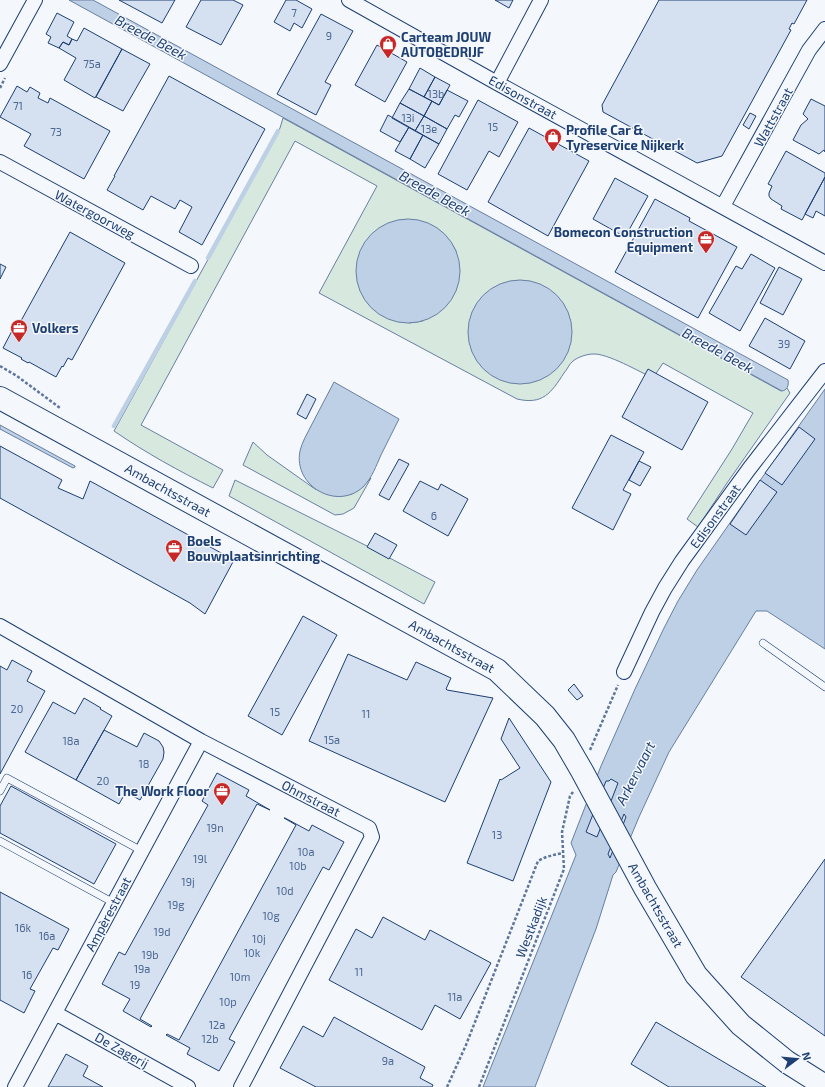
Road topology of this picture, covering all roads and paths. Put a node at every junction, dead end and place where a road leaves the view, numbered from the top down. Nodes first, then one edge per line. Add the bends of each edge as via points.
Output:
1 (35, 0) edge
2 (349, 0) edge
3 (541, 0) edge
4 (825, 29) edge
5 (0, 64) edge
6 (497, 83) junction
7 (0, 162) edge
8 (723, 206) junction
9 (825, 263) edge
10 (191, 266) dead end
11 (825, 371) edge
12 (0, 398) edge
13 (0, 626) edge
14 (763, 643) dead end
15 (624, 672) joint
16 (825, 687) edge
17 (201, 742) junction
18 (586, 778) junction
19 (0, 791) edge
20 (0, 841) edge
21 (142, 852) junction
22 (563, 854) junction
23 (114, 904) junction
24 (55, 1013) junction
25 (825, 1086) edge
26 (15, 1087) edge
27 (188, 1087) edge
28 (241, 1087) edge
29 (447, 1087) edge
30 (479, 1087) edge

1 - 5 street
2 - 6 street, Edisonstraat
3 - 6 street
4 - 8 street, Wattstraat via 809,50
6 - 8 street, Edisonstraat
7 - 10 street, Watergoorweg
8 - 9 street, Edisonstraat
11 - 15 street, Edisonstraat via 682,561 652,612
12 - 18 main road, Ambachtsstraat via 497,670 545,716 564,740
13 - 17 street, Ohmstraat
14 - 16 lane
15 - 18 path, Westkadijk
17 - 21 street, Ampèrestraat
17 - 28 street, Ohmstraat via 369,828 372,837
18 - 22 path, Westkadijk via 570,796 562,832
18 - 25 main road, Ambachtsstraat via 696,975 741,1025 787,1062
19 - 21 lane via 8,778
20 - 23 lane
21 - 23 street, Ampèrestraat
22 - 29 path via 552,855 538,862
22 - 30 path, Westkadijk via 564,869
23 - 24 street, Ampèrestraat
24 - 26 street, Ampèrestraat
24 - 27 street, De Zagerij

